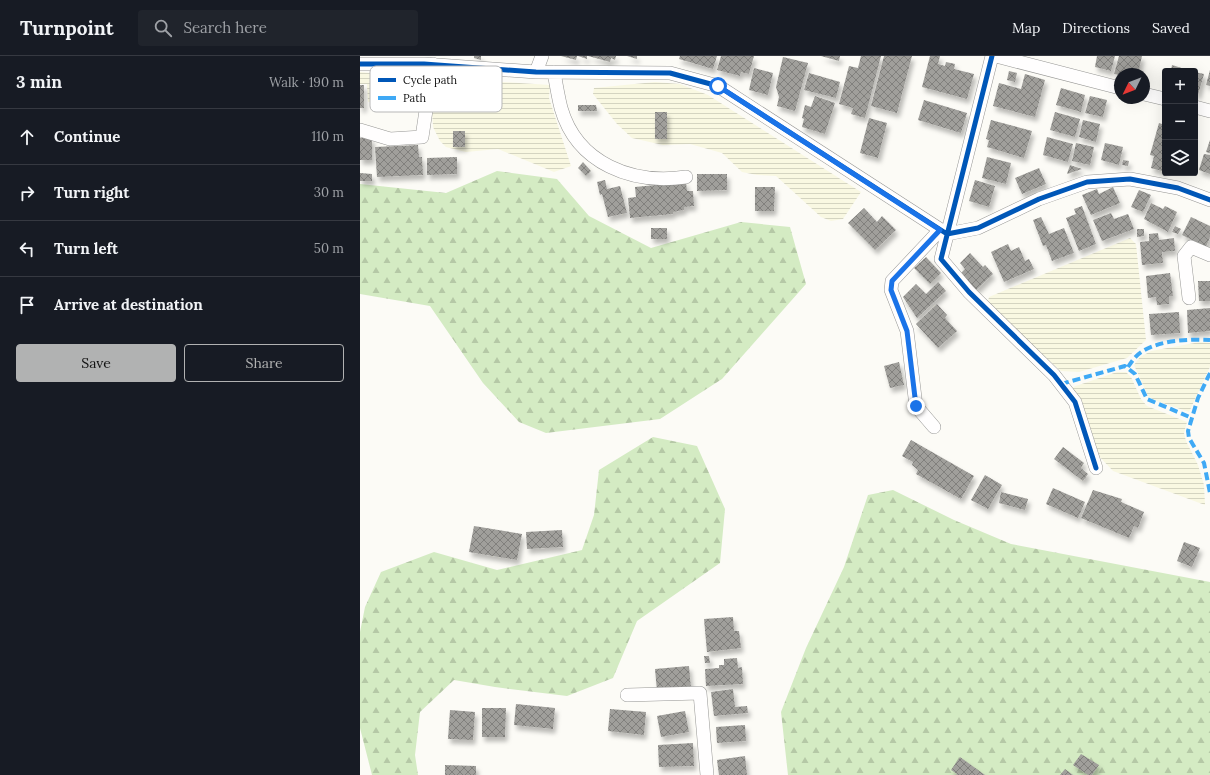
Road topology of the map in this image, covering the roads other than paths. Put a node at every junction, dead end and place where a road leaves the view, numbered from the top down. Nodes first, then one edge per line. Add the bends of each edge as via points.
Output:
1 (542, 56) edge
2 (992, 56) edge
3 (996, 56) edge
4 (360, 64) edge
5 (433, 64) joint
6 (459, 66) edge
7 (502, 69) edge
8 (536, 72) junction
9 (554, 72) junction
10 (1114, 86) edge
11 (1150, 95) edge
12 (1162, 98) edge
13 (1198, 108) edge
14 (1210, 111) edge
15 (426, 112) edge
16 (360, 130) edge
17 (686, 177) dead end
18 (1210, 200) edge
19 (944, 232) junction
20 (1210, 255) edge
21 (1189, 298) dead end
22 (934, 427) dead end
23 (1096, 468) dead end
24 (627, 695) dead end
25 (707, 775) edge

1 - 8 street
2 - 19 street
3 - 10 street
4 - 5 street
5 - 6 street
7 - 8 street
8 - 9 street
9 - 17 street via 561,109 573,133 595,159 628,175 665,180
9 - 19 street via 670,73 718,86
11 - 12 street
13 - 14 street
15 - 16 street via 422,137 390,139
18 - 19 street via 1178,188 1130,179 1087,182 1039,199 978,228
19 - 22 street via 892,281 891,290 907,331 916,406
19 - 23 street via 941,259 969,292 1054,375 1075,402
20 - 21 street via 1191,248 1184,256
24 - 25 street via 700,693

